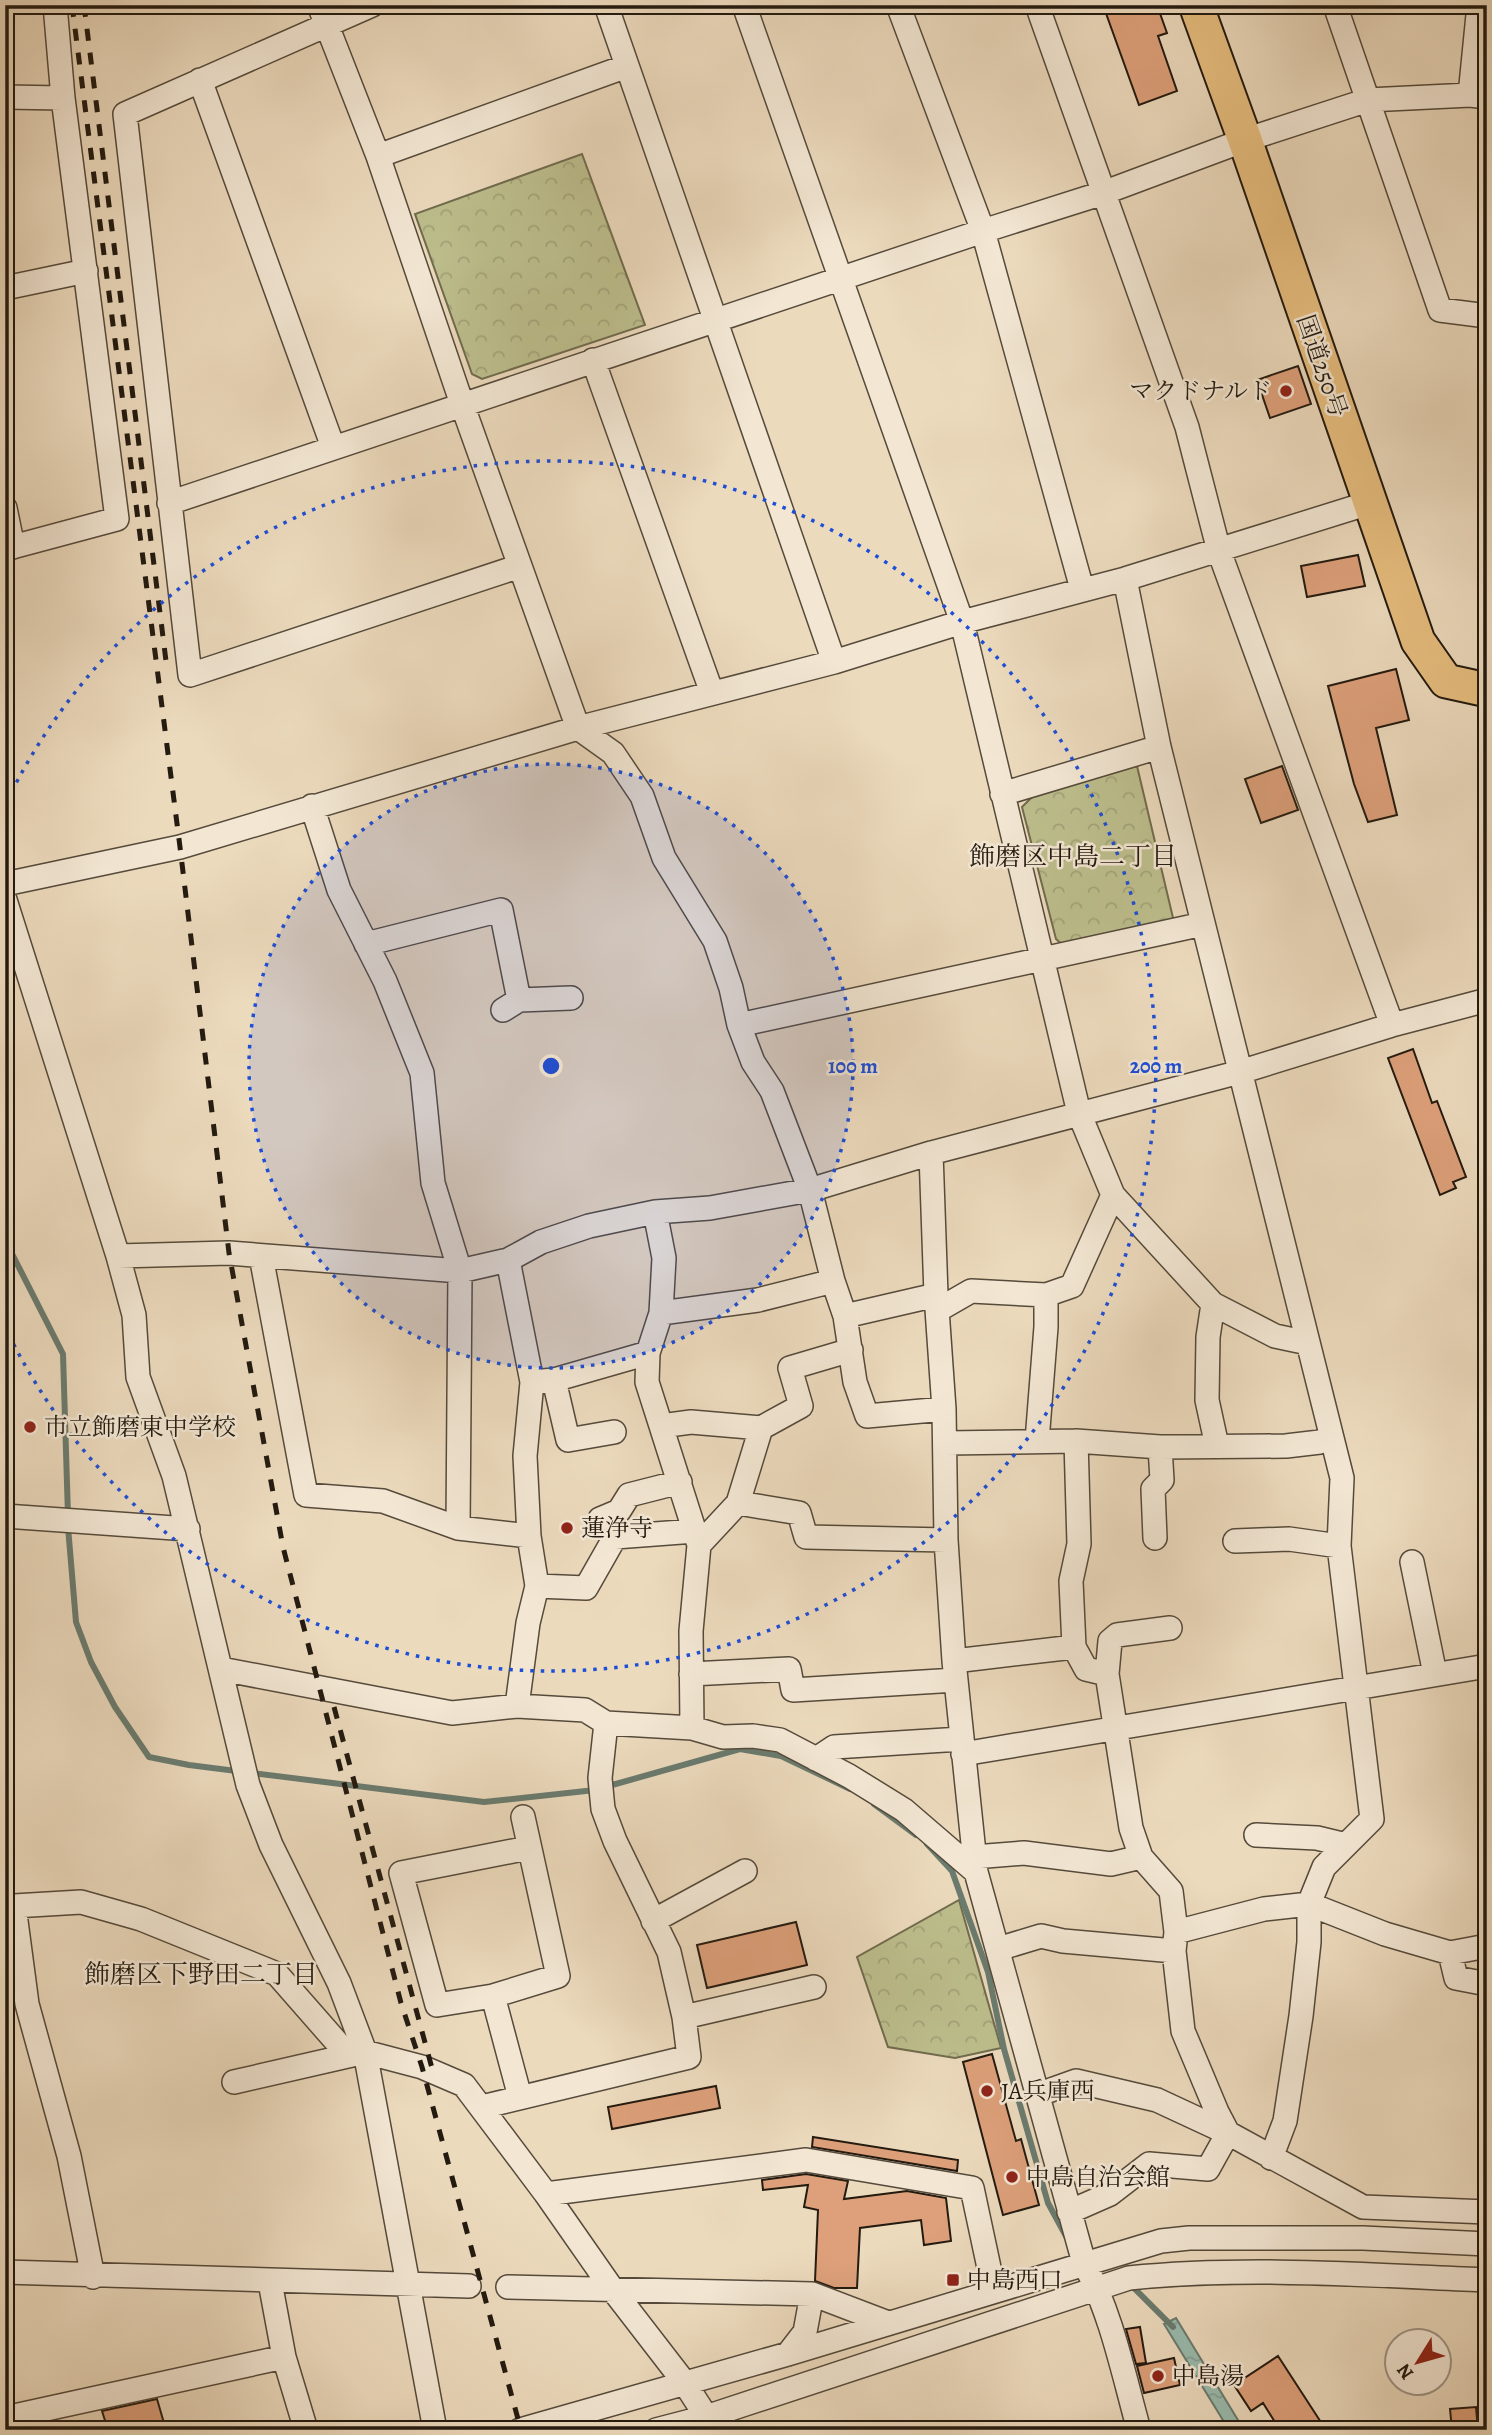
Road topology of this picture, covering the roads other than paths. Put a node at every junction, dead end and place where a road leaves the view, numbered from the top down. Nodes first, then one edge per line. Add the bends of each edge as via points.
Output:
1 (55, 5) edge
2 (372, 5) edge
3 (606, 5) edge
4 (744, 5) edge
5 (898, 5) edge
6 (1037, 5) edge
7 (1196, 5) edge
8 (1335, 5) edge
9 (1479, 5) edge
10 (323, 15) edge
11 (627, 66) junction
12 (201, 80) junction
13 (1478, 96) edge
14 (5, 97) edge
15 (63, 97) junction
16 (1368, 100) junction
17 (1245, 140) junction
18 (378, 156) junction
19 (1103, 193) junction
20 (983, 230) junction
21 (86, 271) junction
22 (840, 278) junction
23 (5, 288) edge
24 (1487, 316) edge
25 (715, 320) junction
26 (593, 360) junction
27 (462, 404) junction
28 (333, 447) junction
29 (169, 503) junction
30 (1369, 503) junction
31 (5, 508) edge
32 (9, 548) edge
33 (1219, 551) junction
34 (520, 566) junction
35 (1125, 579) junction
36 (1082, 589) junction
37 (962, 622) junction
38 (834, 662) junction
39 (1487, 690) edge
40 (712, 693) junction
41 (578, 728) junction
42 (1159, 747) junction
43 (1002, 794) junction
44 (312, 806) junction
45 (5, 884) edge
46 (5, 900) edge
47 (1203, 924) junction
48 (366, 944) junction
49 (1043, 960) junction
50 (571, 999) dead end
51 (1487, 1000) edge
52 (739, 1025) junction
53 (1392, 1025) junction
54 (1240, 1072) junction
55 (1079, 1113) junction
56 (931, 1153) junction
57 (810, 1190) junction
58 (1113, 1195) junction
59 (654, 1212) junction
60 (118, 1256) junction
61 (261, 1256) junction
62 (508, 1260) junction
63 (460, 1271) junction
64 (833, 1281) junction
65 (1046, 1295) junction
66 (937, 1303) junction
67 (1213, 1304) junction
68 (661, 1313) junction
69 (845, 1315) junction
70 (1308, 1343) junction
71 (850, 1350) junction
72 (649, 1353) junction
73 (543, 1381) junction
74 (944, 1409) junction
75 (661, 1426) junction
76 (761, 1428) junction
77 (614, 1432) dead end
78 (1331, 1436) junction
79 (1037, 1441) junction
80 (1076, 1441) junction
81 (946, 1443) junction
82 (1217, 1446) junction
83 (1160, 1447) junction
84 (680, 1482) junction
85 (738, 1503) junction
86 (5, 1516) edge
87 (600, 1519) dead end
88 (458, 1528) junction
89 (188, 1529) junction
90 (529, 1536) junction
91 (697, 1538) junction
92 (1155, 1538) dead end
93 (946, 1539) junction
94 (1236, 1541) dead end
95 (1339, 1546) junction
96 (1412, 1562) dead end
97 (537, 1586) junction
98 (1170, 1628) dead end
99 (1073, 1647) junction
100 (1487, 1666) edge
101 (221, 1669) junction
102 (955, 1671) junction
103 (691, 1674) junction
104 (1107, 1674) junction
105 (1434, 1674) junction
106 (1355, 1686) junction
107 (517, 1706) junction
108 (606, 1723) junction
109 (692, 1728) junction
110 (1115, 1728) junction
111 (962, 1746) junction
112 (816, 1759) junction
113 (523, 1817) dead end
114 (1256, 1835) dead end
115 (1346, 1845) junction
116 (528, 1848) junction
117 (1141, 1857) junction
118 (975, 1865) junction
119 (745, 1871) dead end
120 (1308, 1904) junction
121 (653, 1921) junction
122 (1175, 1942) junction
123 (1487, 1946) edge
124 (998, 1949) junction
125 (1450, 1953) junction
126 (1487, 1984) edge
127 (814, 1987) dead end
128 (493, 1996) junction
129 (684, 2017) junction
130 (356, 2054) junction
131 (234, 2082) dead end
132 (1037, 2095) junction
133 (520, 2097) junction
134 (482, 2107) junction
135 (1228, 2133) junction
136 (1271, 2158) junction
137 (546, 2194) junction
138 (1363, 2207) junction
139 (1069, 2212) junction
140 (1487, 2212) edge
141 (1363, 2238) junction
142 (1487, 2244) edge
143 (1084, 2263) junction
144 (5, 2272) edge
145 (1052, 2273) junction
146 (93, 2277) junction
147 (1129, 2278) junction
148 (1487, 2280) edge
149 (270, 2282) junction
150 (408, 2286) junction
151 (468, 2286) dead end
152 (508, 2287) dead end
153 (1097, 2288) junction
154 (613, 2290) junction
155 (994, 2291) junction
156 (812, 2294) junction
157 (888, 2323) junction
158 (788, 2354) junction
159 (284, 2357) junction
160 (684, 2382) junction
161 (5, 2418) edge
162 (710, 2423) edge
163 (306, 2430) edge
164 (435, 2430) edge
165 (520, 2430) edge
166 (656, 2430) edge
167 (1139, 2430) edge

1 - 15 street
2 - 10 street
3 - 11 street
4 - 22 street
5 - 20 street
6 - 19 street
7 - 17 highway, 国道250号
8 - 16 street
9 - 13 street
10 - 12 street
10 - 18 street
11 - 18 street
11 - 25 street
12 - 28 street
12 - 29 street via 125,114
13 - 16 street
14 - 15 street
15 - 21 street
16 - 17 street
16 - 24 street via 1440,310
17 - 19 street
17 - 30 highway, 国道250号
18 - 27 street
19 - 20 street
19 - 33 street via 1187,427
20 - 22 street
20 - 36 street
21 - 23 street
21 - 32 street via 117,519
22 - 25 street
22 - 37 street
25 - 26 street
25 - 38 street
26 - 27 street
26 - 40 street
27 - 28 street
27 - 34 street
28 - 29 street
29 - 34 street via 190,675
30 - 33 street
30 - 39 highway, 国道250号 via 1418,641 1446,681
31 - 32 street
33 - 35 street
33 - 53 street
34 - 41 street
35 - 36 street
35 - 42 street
36 - 37 street
37 - 38 street
37 - 43 street
38 - 40 street
40 - 41 street
41 - 44 street
41 - 52 street via 613,753 642,796 664,858 715,941
42 - 43 street
42 - 47 street
43 - 49 street
44 - 45 street via 180,847
44 - 48 street via 339,890
46 - 60 street
47 - 49 street
47 - 54 street
48 - 50 street via 501,910 511,1005
48 - 63 street via 422,1073 433,1183
49 - 52 street
49 - 55 street
51 - 53 street
52 - 57 street via 753,1062 772,1091
53 - 54 street
54 - 55 street
54 - 70 street
55 - 56 street
55 - 58 street
56 - 57 street
56 - 66 street
57 - 59 street via 710,1208
57 - 64 street
58 - 65 street via 1072,1286
58 - 67 street
59 - 62 street via 553,1238
59 - 68 street via 664,1258
60 - 61 street
60 - 89 street via 134,1315 138,1377
61 - 63 street
61 - 88 street via 306,1495 383,1501
62 - 63 street
62 - 73 street
63 - 88 street
64 - 68 street via 758,1300
64 - 69 street
65 - 66 street via 971,1291
65 - 79 street
66 - 69 street
66 - 74 street
67 - 70 street via 1275,1336
67 - 82 street via 1207,1401
68 - 72 street
69 - 71 street
70 - 78 street
71 - 74 street via 867,1416
71 - 76 street via 790,1368 801,1406
72 - 73 street
72 - 75 street via 647,1382
73 - 77 street via 568,1440
73 - 90 street via 525,1456
74 - 81 street
75 - 76 street via 691,1422
75 - 84 street
76 - 85 street
78 - 82 street via 1286,1446
78 - 95 street via 1342,1478
79 - 80 street
79 - 81 street
80 - 83 street
80 - 99 street via 1079,1544 1071,1581
81 - 93 street
82 - 83 street
83 - 92 street via 1162,1480 1153,1489
84 - 87 street via 629,1496 619,1511
84 - 91 street
85 - 91 street
85 - 93 street via 799,1513 806,1537
86 - 89 street
88 - 90 street
89 - 101 street
90 - 97 street
91 - 97 street via 615,1537 586,1588
91 - 103 street
93 - 102 street
94 - 95 street via 1289,1539
95 - 106 street
96 - 105 street
97 - 107 street
98 - 104 street via 1117,1635 1110,1641
99 - 102 street
99 - 104 street via 1086,1669
100 - 105 street
101 - 107 street via 452,1713
101 - 130 street via 248,1785 271,1845 339,1983
102 - 103 street via 793,1690 789,1669
102 - 111 street
103 - 109 street
104 - 110 street
105 - 106 street
106 - 110 street
106 - 115 street via 1372,1819
107 - 108 street via 585,1710
108 - 109 street
108 - 121 street via 603,1809
109 - 112 street via 723,1737 780,1740
110 - 111 street
110 - 117 street via 1131,1828
111 - 112 street via 834,1746
111 - 118 street
112 - 118 street via 904,1810
113 - 116 street
114 - 115 street via 1317,1838
115 - 120 street via 1324,1867
116 - 128 street via 558,1976
116 - 128 street via 401,1873 437,2005
117 - 118 street via 1111,1864 1024,1853
117 - 122 street via 1171,1891
118 - 124 street
119 - 121 street
120 - 122 street via 1264,1909
120 - 125 street
120 - 136 street via 1301,2016 1284,2121
121 - 129 street via 669,1952
122 - 124 street via 1063,1941 1041,1936
122 - 135 street via 1183,2031
123 - 125 street
124 - 132 street
125 - 126 street via 1456,1978
127 - 129 street
128 - 133 street
129 - 133 street via 689,2057
130 - 131 street
130 - 134 street via 422,2067 464,2085
130 - 146 street via 277,1974 141,1919 81,1902 14,1906 27,2004 69,2156
130 - 150 street
132 - 135 street via 1076,2081 1157,2100
132 - 139 street
133 - 134 street
134 - 137 street
135 - 136 street
135 - 139 street via 1208,2169 1149,2164 1110,2194
136 - 138 street
137 - 154 street
137 - 155 street via 806,2160 972,2188
138 - 140 street
138 - 141 street
139 - 143 street
141 - 142 street
141 - 143 street via 1189,2238 1161,2241
143 - 145 street
143 - 147 street via 1099,2272
143 - 153 street
144 - 146 street
145 - 153 street via 1073,2274
145 - 155 street
146 - 149 street
147 - 148 street via 1313,2273
147 - 153 street
149 - 150 street
149 - 159 street
150 - 151 street
150 - 164 street
152 - 154 street
153 - 162 street
153 - 167 street
154 - 156 street
154 - 160 street
155 - 157 street
156 - 157 street
156 - 158 street via 805,2332
157 - 158 street
158 - 160 street
159 - 161 street
159 - 163 street
160 - 162 street
160 - 165 street
162 - 166 street

